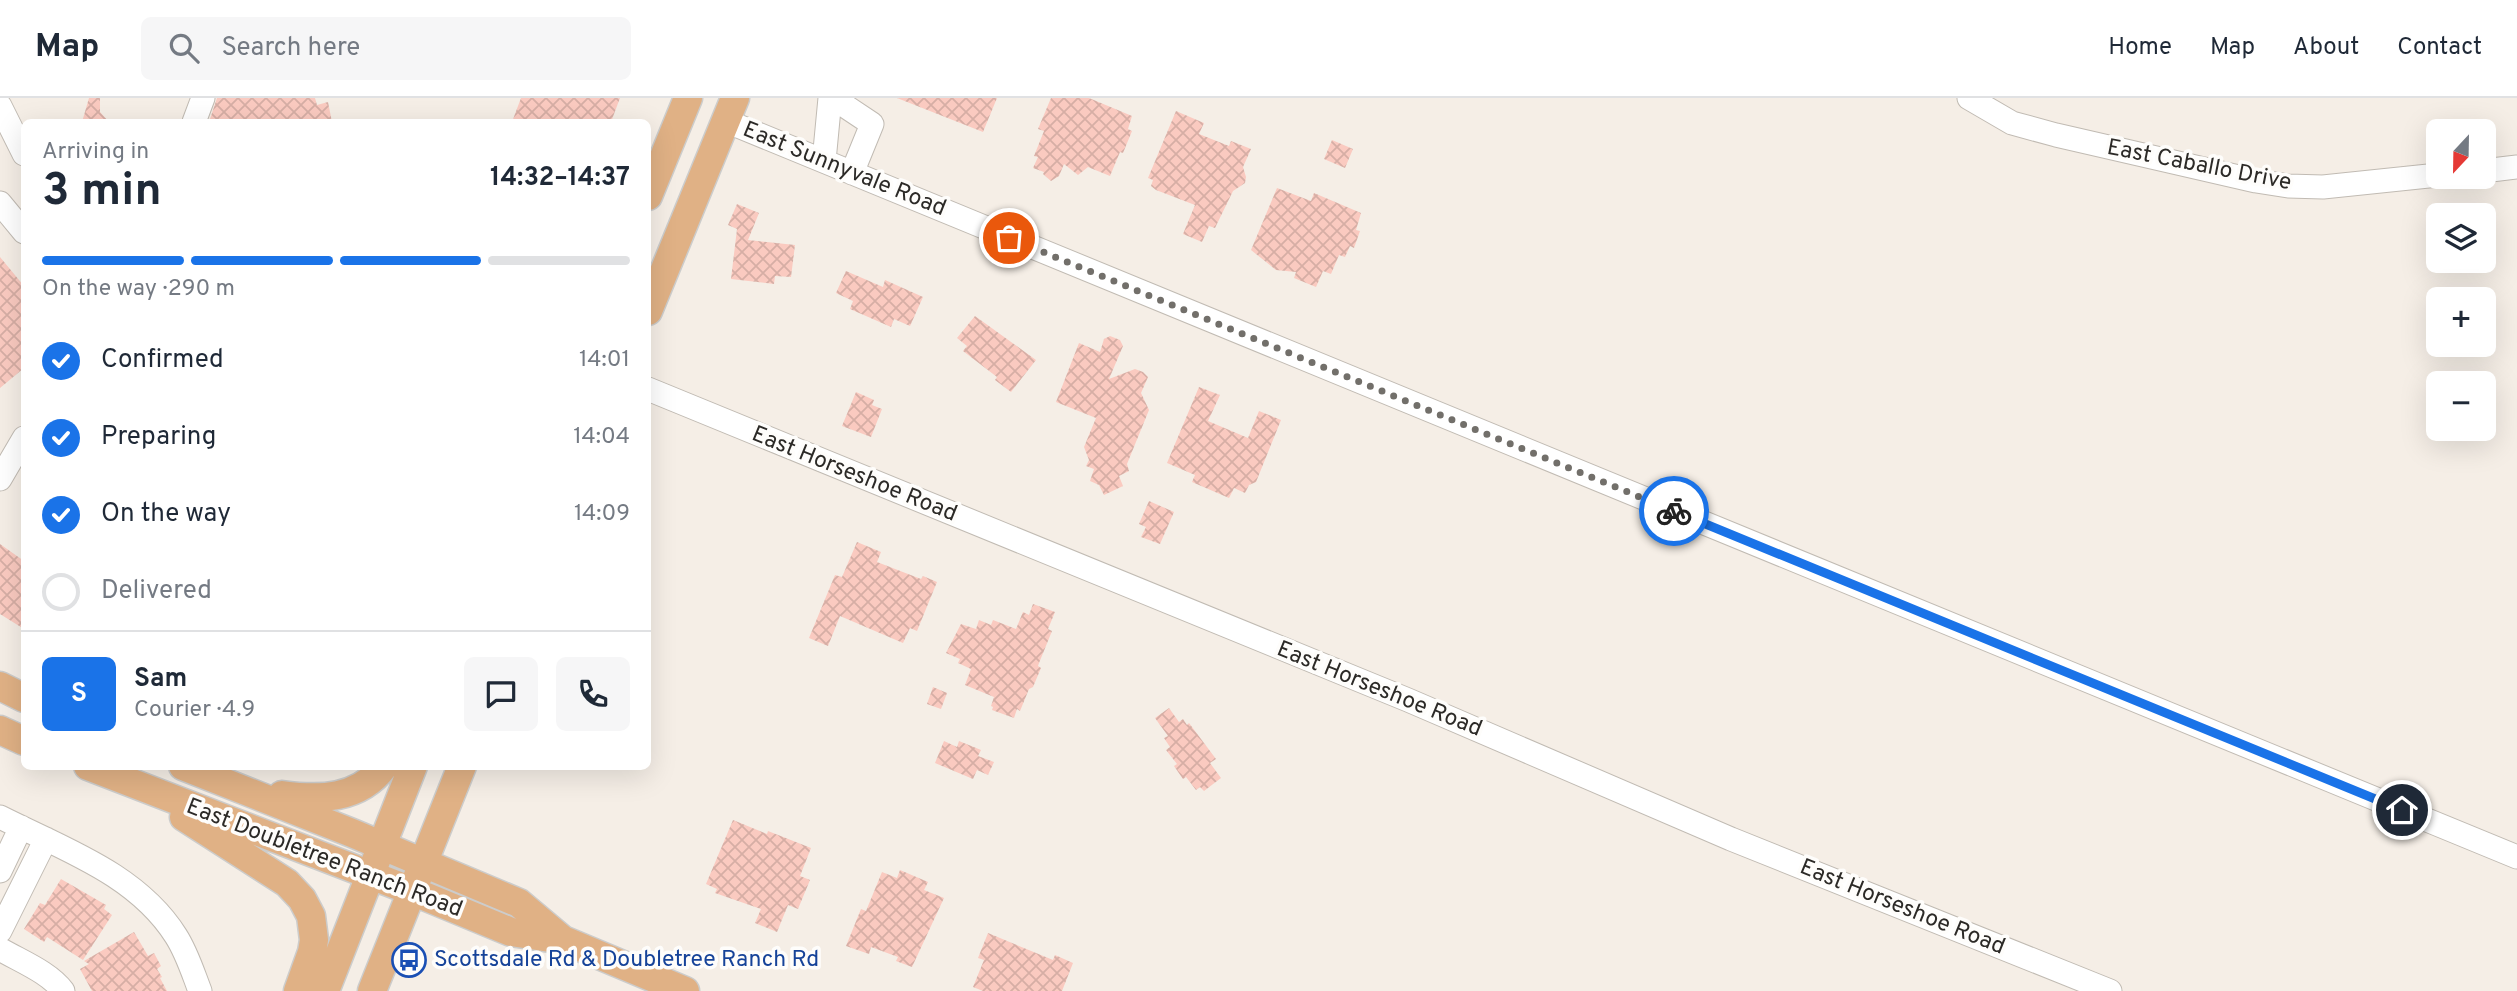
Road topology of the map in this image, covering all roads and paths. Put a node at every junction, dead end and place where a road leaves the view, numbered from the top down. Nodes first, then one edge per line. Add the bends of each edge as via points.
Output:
1 (203, 98) edge
2 (688, 98) edge
3 (831, 98) edge
4 (1969, 98) edge
5 (0, 106) edge
6 (730, 110) edge
7 (195, 119) edge
8 (21, 148) edge
9 (824, 161) junction
10 (2517, 167) edge
11 (2496, 169) edge
12 (852, 173) junction
13 (2426, 176) edge
14 (651, 189) edge
15 (0, 203) edge
16 (21, 228) edge
17 (651, 304) edge
18 (651, 391) edge
19 (21, 443) edge
20 (2, 472) edge
21 (0, 686) edge
22 (21, 696) edge
23 (0, 730) edge
24 (21, 740) edge
25 (96, 770) edge
26 (97, 770) edge
27 (193, 770) edge
28 (381, 770) edge
29 (411, 770) edge
30 (459, 770) edge
31 (232, 786) junction
32 (0, 817) edge
33 (21, 827) junction
34 (46, 839) junction
35 (382, 845) junction
36 (2517, 857) edge
37 (423, 862) junction
38 (0, 871) edge
39 (371, 875) junction
40 (412, 891) junction
41 (0, 931) edge
42 (563, 940) junction
43 (0, 949) edge
44 (63, 991) edge
45 (200, 991) edge
46 (298, 991) edge
47 (325, 991) edge
48 (372, 991) edge
49 (685, 991) edge
50 (2110, 991) edge

1 - 7 street
2 - 14 main road
3 - 9 street
3 - 12 street via 872,124
4 - 13 street, East Caballo Drive via 2012,123 2288,186
5 - 8 street
6 - 9 street, East Sunnyvale Road
6 - 17 main road
9 - 12 street, East Sunnyvale Road
10 - 11 street
12 - 36 street, East Sunnyvale Road
15 - 16 street
18 - 50 street, East Horseshoe Road via 1408,700 1731,839
19 - 20 street
21 - 22 main road
23 - 24 main road
25 - 46 main road via 179,814 295,889 311,916 314,940
26 - 39 main road, East Doubletree Ranch Road
27 - 31 main road, East Doubletree Ranch Road
28 - 31 main road via 363,786 326,798
29 - 35 main road
30 - 37 main road
31 - 35 main road, East Doubletree Ranch Road
32 - 33 street
33 - 34 street
33 - 38 street
34 - 41 street
34 - 45 street via 108,871 153,907 177,937
35 - 37 main road, East Doubletree Ranch Road
35 - 39 main road
37 - 40 main road
37 - 42 main road, East Doubletree Ranch Road via 519,903
39 - 40 main road, East Doubletree Ranch Road
39 - 47 main road
40 - 42 main road, East Doubletree Ranch Road via 511,932
40 - 48 main road
42 - 49 main road, East Doubletree Ranch Road
43 - 44 street

